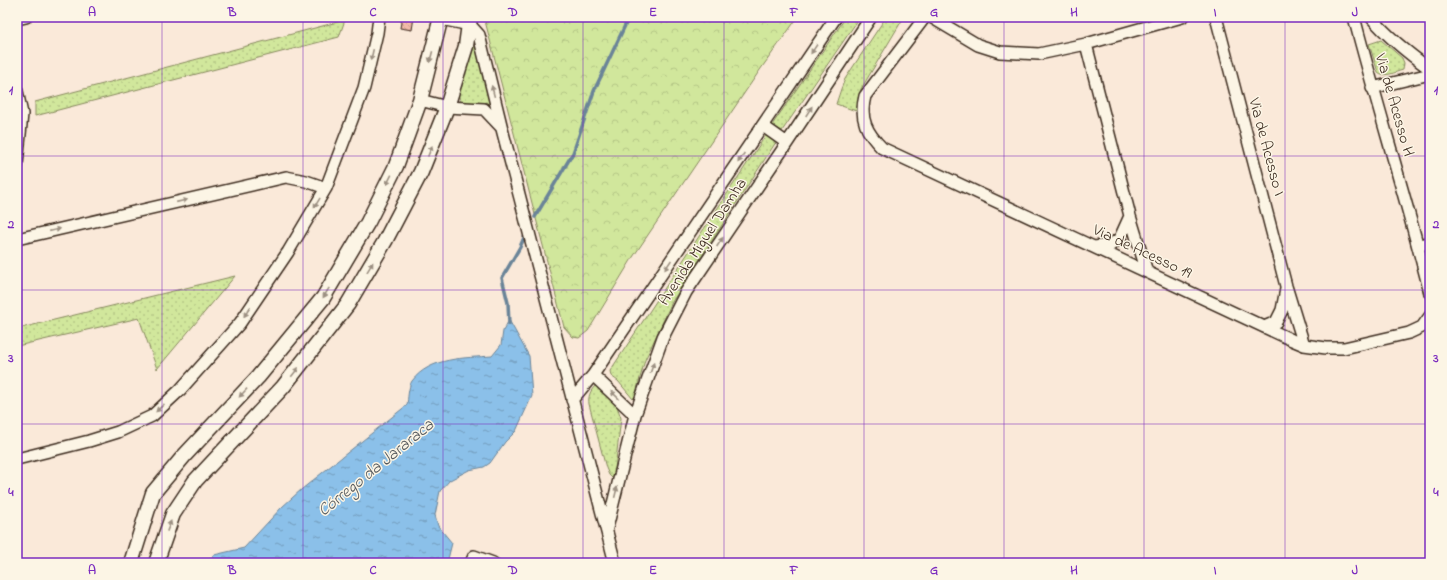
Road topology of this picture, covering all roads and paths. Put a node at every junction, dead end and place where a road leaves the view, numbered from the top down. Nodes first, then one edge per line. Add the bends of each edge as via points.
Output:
1 (26, 17) edge
2 (379, 17) edge
3 (836, 17) edge
4 (871, 17) edge
5 (925, 17) edge
6 (931, 17) edge
7 (1182, 17) edge
8 (1216, 17) edge
9 (1354, 17) edge
10 (1371, 17) edge
11 (441, 18) edge
12 (17, 19) edge
13 (470, 21) edge
14 (1086, 44) junction
15 (1430, 69) edge
16 (1430, 74) edge
17 (1372, 88) junction
18 (17, 91) edge
19 (420, 100) junction
20 (447, 107) junction
21 (763, 126) junction
22 (502, 129) junction
23 (787, 144) junction
24 (17, 164) edge
25 (326, 188) junction
26 (1130, 216) junction
27 (17, 239) edge
28 (1430, 242) edge
29 (1418, 246) junction
30 (1093, 247) junction
31 (1147, 272) junction
32 (1286, 286) junction
33 (1430, 293) edge
34 (1430, 316) edge
35 (1264, 327) junction
36 (1304, 345) junction
37 (593, 375) junction
38 (572, 400) junction
39 (635, 415) junction
40 (17, 459) edge
41 (606, 530) junction
42 (136, 548) junction
43 (157, 559) edge
44 (131, 563) edge
45 (471, 563) edge
46 (493, 563) edge
47 (615, 563) edge

1 - 12 street
2 -> 25 street via 364,88
3 -> 21 street, Avenida Miguel Damha
23 -> 4 street, Avenida Miguel Damha
5 - 30 street, Via de Acesso 19 via 865,96 863,105 866,126 871,137 882,148
6 - 14 street via 978,45 1000,52 1038,54
7 - 14 street
8 - 32 street, Via de Acesso I
9 - 17 street, Via de Acesso H
10 - 15 street via 1399,45
11 - 13 street
11 -> 19 street
13 - 20 street via 466,46
22 -> 13 street via 479,34
14 - 26 street
16 - 17 street
17 - 29 street, Via de Acesso H
18 - 24 street via 22,114
19 - 20 street
19 -> 42 street via 396,166 368,222 323,298 154,493
20 - 22 street via 484,109
43 -> 20 street via 174,514 195,481 283,386 348,304 421,172
21 - 23 street
21 -> 37 street, Avenida Miguel Damha
22 - 38 street
39 -> 23 street, Avenida Miguel Damha via 663,336 686,292
27 -> 25 street via 286,177
25 -> 40 street via 288,252 240,323 180,390 152,416 118,432
26 - 30 street via 1120,238 1110,246
26 - 31 street
28 - 29 street
29 - 33 street, Via de Acesso H
30 - 31 street, Via de Acesso 19
31 - 35 street, Via de Acesso 19
32 - 35 street, Via de Acesso I via 1282,310 1276,322
32 - 36 street, Via de Acesso I
34 - 36 street, Via de Acesso 19 via 1422,327 1398,337 1344,348
35 - 36 street, Via de Acesso 19
37 - 38 street, Avenida Miguel Damha
39 -> 37 street
38 - 41 street
41 -> 39 street, Avenida Miguel Damha
41 - 47 street
42 - 43 street
42 - 44 street
45 - 46 street via 474,556

